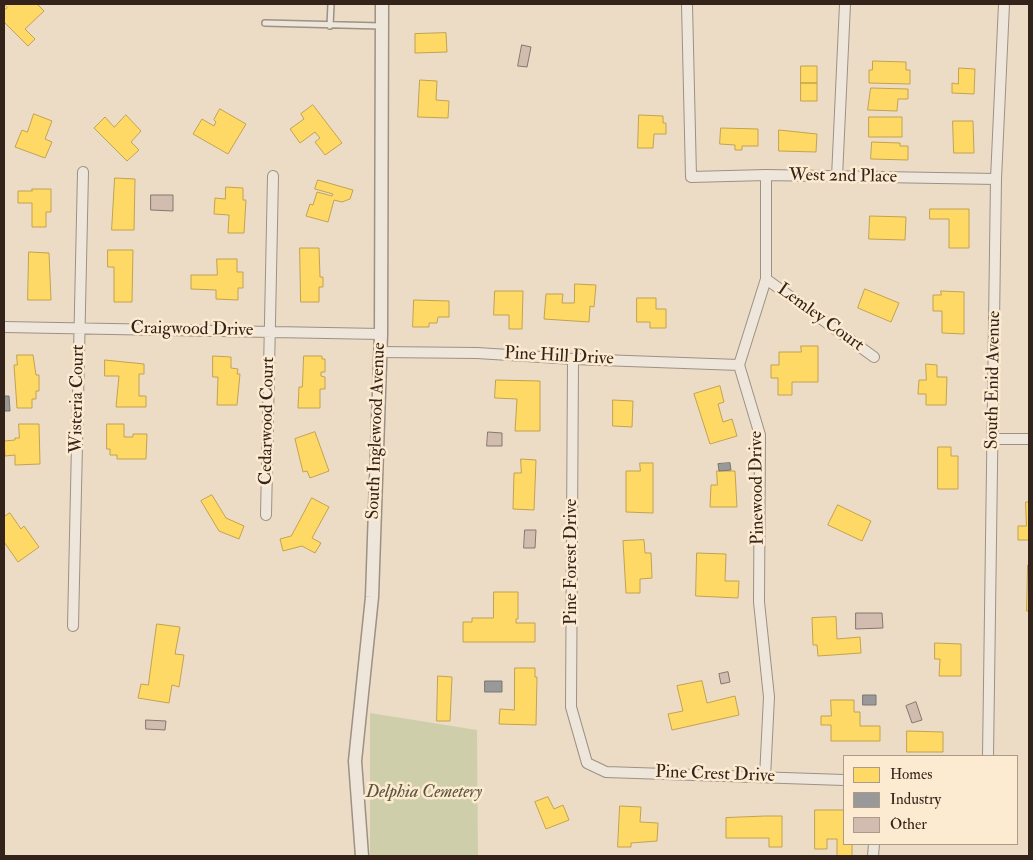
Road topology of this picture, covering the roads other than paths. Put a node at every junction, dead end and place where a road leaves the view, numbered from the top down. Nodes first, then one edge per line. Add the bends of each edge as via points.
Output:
1 (331, 4) edge
2 (382, 4) edge
3 (687, 4) edge
4 (845, 4) edge
5 (1004, 4) edge
6 (265, 23) dead end
7 (330, 26) junction
8 (382, 26) junction
9 (83, 172) dead end
10 (766, 175) junction
11 (273, 176) dead end
12 (837, 177) junction
13 (996, 179) junction
14 (766, 279) junction
15 (4, 327) edge
16 (80, 328) junction
17 (270, 332) junction
18 (380, 334) junction
19 (379, 352) junction
20 (874, 357) dead end
21 (572, 359) junction
22 (739, 365) junction
23 (994, 439) junction
24 (1029, 439) edge
25 (266, 515) dead end
26 (73, 626) dead end
27 (988, 755) edge
28 (587, 763) joint
29 (765, 777) junction
30 (843, 780) edge
31 (362, 856) edge

1 - 7 lane
2 - 8 street, South Inglewood Avenue
3 - 10 street, West 2nd Place via 691,176
4 - 12 street
5 - 13 street, South Enid Avenue
6 - 7 lane
7 - 8 lane
8 - 18 street, South Inglewood Avenue
9 - 16 street, Wisteria Court
10 - 12 street, West 2nd Place
10 - 14 street
11 - 17 street, Cedarwood Court
12 - 13 street, West 2nd Place
13 - 23 street, South Enid Avenue
14 - 20 street, Lemley Court
14 - 22 street
15 - 16 street, Craigwood Drive
16 - 17 street, Craigwood Drive
16 - 26 street, Wisteria Court
17 - 18 street, Craigwood Drive
17 - 25 street, Cedarwood Court
18 - 19 street, South Inglewood Avenue
19 - 21 street, Pine Hill Drive via 477,353
19 - 31 street, South Inglewood Avenue via 372,597 355,761
21 - 22 street, Pine Hill Drive
21 - 28 street, Pine Forest Drive via 571,707
22 - 29 street, Pinewood Drive via 760,435 759,602 769,697
23 - 24 street
23 - 27 street, South Enid Avenue
28 - 29 street, Pine Crest Drive via 606,772
29 - 30 street, Pine Crest Drive

